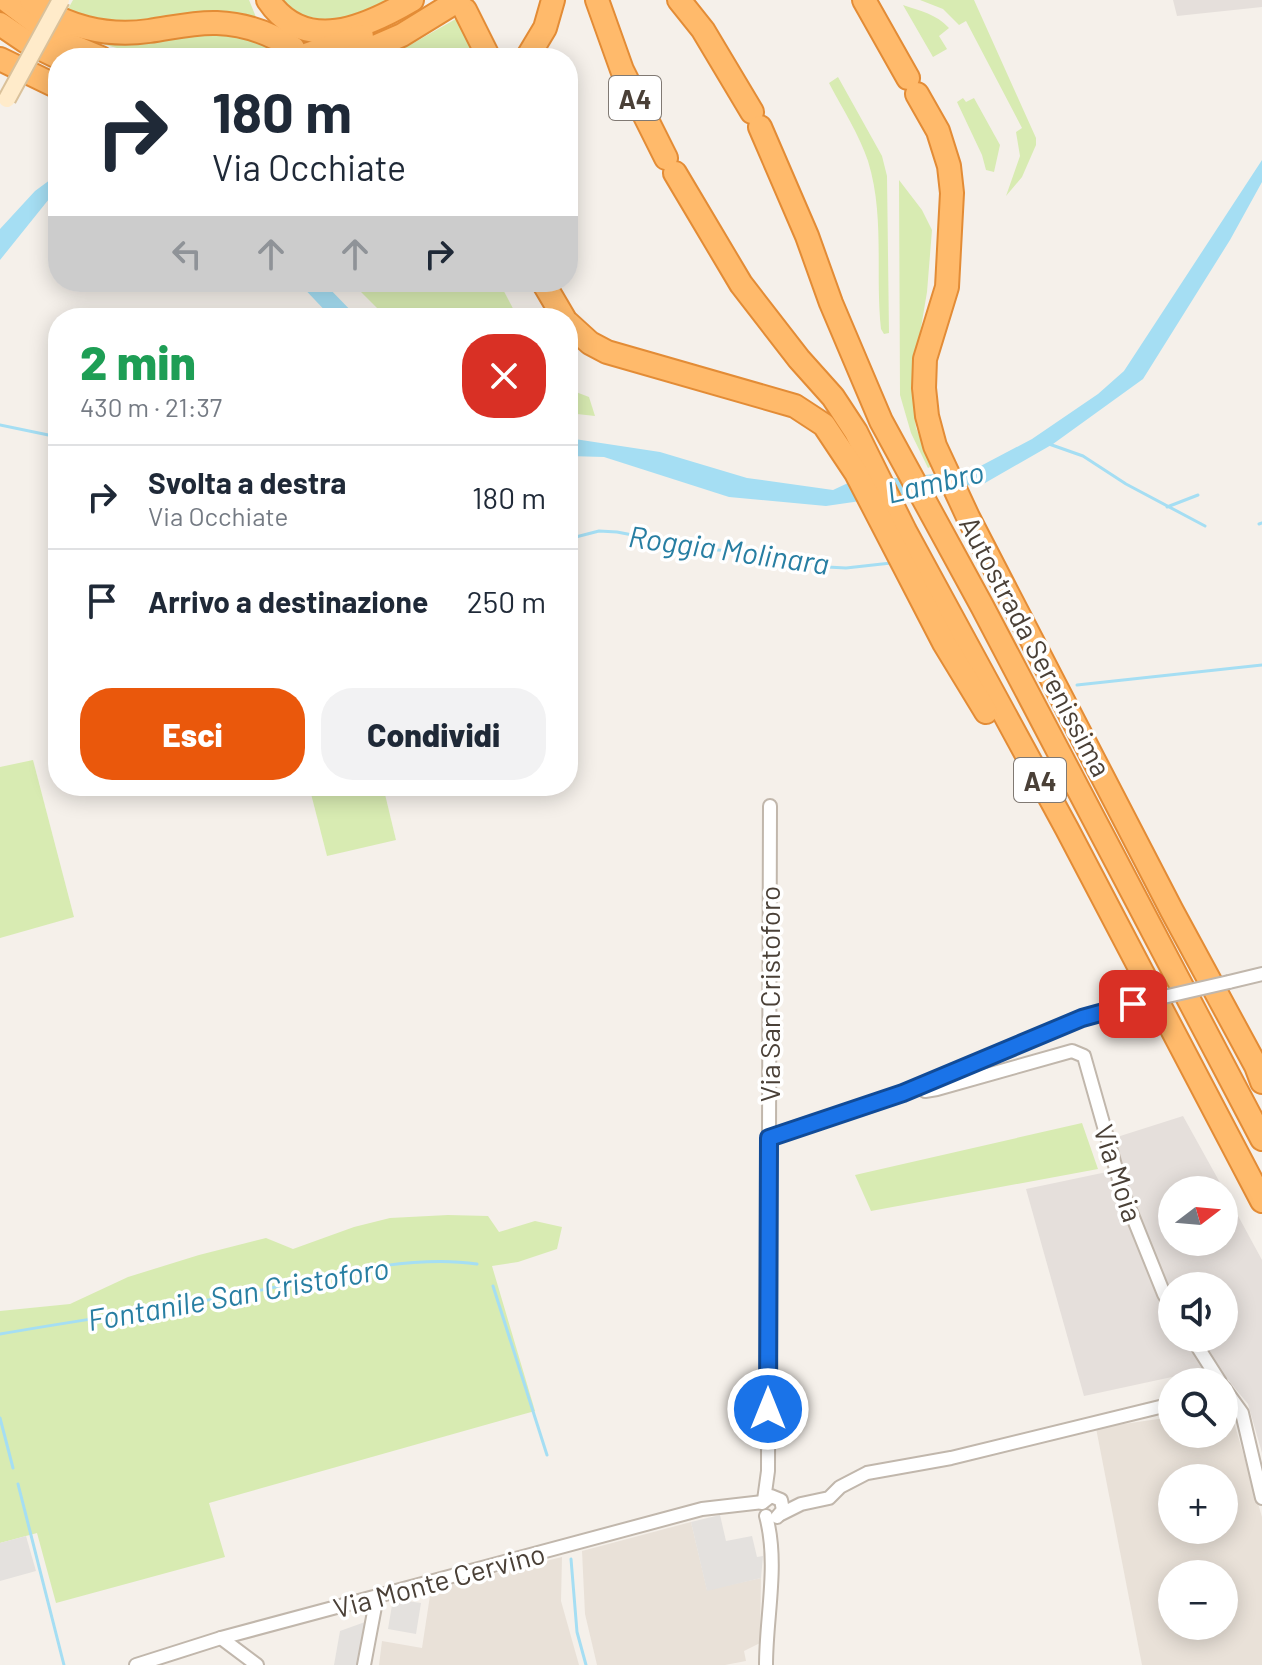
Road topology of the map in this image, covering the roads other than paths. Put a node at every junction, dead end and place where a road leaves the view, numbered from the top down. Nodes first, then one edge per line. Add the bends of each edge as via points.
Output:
1 (6, 0) edge
2 (31, 0) edge
3 (61, 0) edge
4 (268, 0) edge
5 (412, 0) edge
6 (431, 0) edge
7 (553, 0) edge
8 (597, 0) edge
9 (679, 0) edge
10 (864, 0) edge
11 (462, 5) edge
12 (0, 24) edge
13 (77, 48) edge
14 (287, 48) edge
15 (314, 48) edge
16 (372, 48) edge
17 (484, 48) edge
18 (533, 48) edge
19 (48, 52) edge
20 (0, 59) edge
21 (48, 82) edge
22 (7, 99) dead end
23 (578, 332) edge
24 (847, 438) junction
25 (770, 806) dead end
26 (1262, 974) edge
27 (1262, 1082) edge
28 (917, 1086) junction
29 (769, 1138) junction
30 (1262, 1139) edge
31 (1262, 1201) edge
32 (1158, 1279) edge
33 (1158, 1407) edge
34 (1238, 1408) edge
35 (1262, 1498) edge
36 (772, 1508) junction
37 (377, 1596) junction
38 (221, 1638) junction
39 (136, 1665) edge
40 (257, 1665) edge
41 (364, 1665) edge
42 (766, 1665) edge

1 - 13 highway
2 - 14 highway via 61,19 103,31 146,32 216,23 256,30
3 - 22 main road, bridge
4 - 5 highway via 289,24 324,32 364,24
6 - 15 highway via 368,34
7 - 18 highway
8 - 24 highway, A4 via 622,70 670,165 741,284 833,397
9 - 30 highway, Autostrada Serenissima / A4 via 756,120 881,421
10 - 27 highway via 938,131 949,166 947,287 925,359 927,416 935,446
11 - 16 highway
11 - 17 highway
12 - 19 highway
20 - 21 highway
23 - 24 highway via 607,352 795,406
24 - 31 highway, A4
25 - 29 street, Via San Cristoforo
26 - 28 street, bridge via 1082,1018
28 - 29 street
28 - 32 street, Via Moia via 937,1089 1072,1051 1084,1056 1122,1190
29 - 36 street, Via San Cristoforo
33 - 36 street via 867,1473 829,1498
34 - 35 street
36 - 37 street, Via Monte Cervino via 702,1509
36 - 42 street, Via San Cristoforo
37 - 38 street, Via Monte Cervino
37 - 41 street
38 - 39 street, Via Monte Cervino
38 - 40 street

